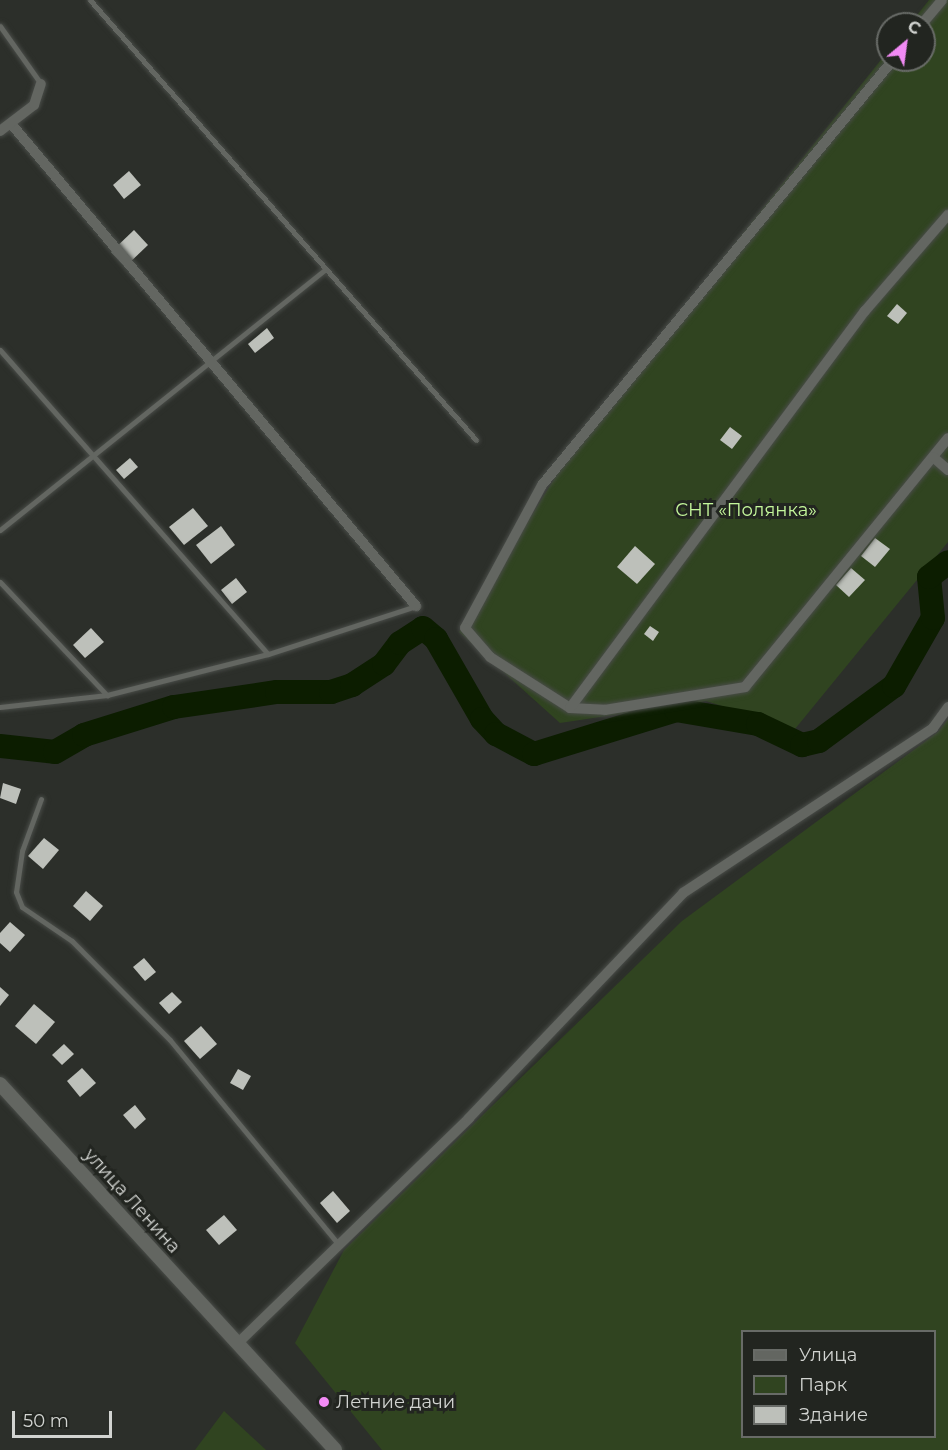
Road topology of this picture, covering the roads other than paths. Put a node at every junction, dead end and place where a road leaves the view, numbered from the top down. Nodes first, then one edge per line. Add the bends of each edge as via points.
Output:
1 (90, 0) edge
2 (942, 0) edge
3 (932, 12) edge
4 (0, 26) edge
5 (883, 72) edge
6 (41, 84) joint
7 (14, 126) junction
8 (0, 131) edge
9 (948, 215) edge
10 (325, 270) junction
11 (0, 350) edge
12 (215, 359) junction
13 (948, 438) edge
14 (476, 440) dead end
15 (94, 456) junction
16 (933, 457) junction
17 (948, 470) edge
18 (0, 530) edge
19 (0, 582) edge
20 (416, 606) joint
21 (268, 654) junction
22 (107, 695) junction
23 (0, 707) edge
24 (948, 707) edge
25 (570, 708) junction
26 (40, 799) dead end
27 (0, 1083) edge
28 (339, 1245) junction
29 (237, 1344) junction
30 (335, 1450) edge

1 - 10 lane
2 - 3 street
4 - 6 lane
5 - 25 street via 542,484 465,628 490,657
6 - 7 street via 34,105
7 - 8 street
7 - 12 street
9 - 25 street via 865,311
10 - 12 lane
10 - 14 lane
11 - 15 lane
12 - 15 lane
12 - 20 street
13 - 16 street
15 - 18 lane
15 - 21 lane
16 - 17 street
16 - 25 street via 745,687 604,710
19 - 22 lane
20 - 21 lane
21 - 22 lane
22 - 23 lane
24 - 28 street via 933,728 683,893 469,1118
26 - 28 lane via 22,851 16,892 22,907 72,941 170,1040
27 - 29 street, улица Ленина
28 - 29 street
29 - 30 street, улица Ленина

